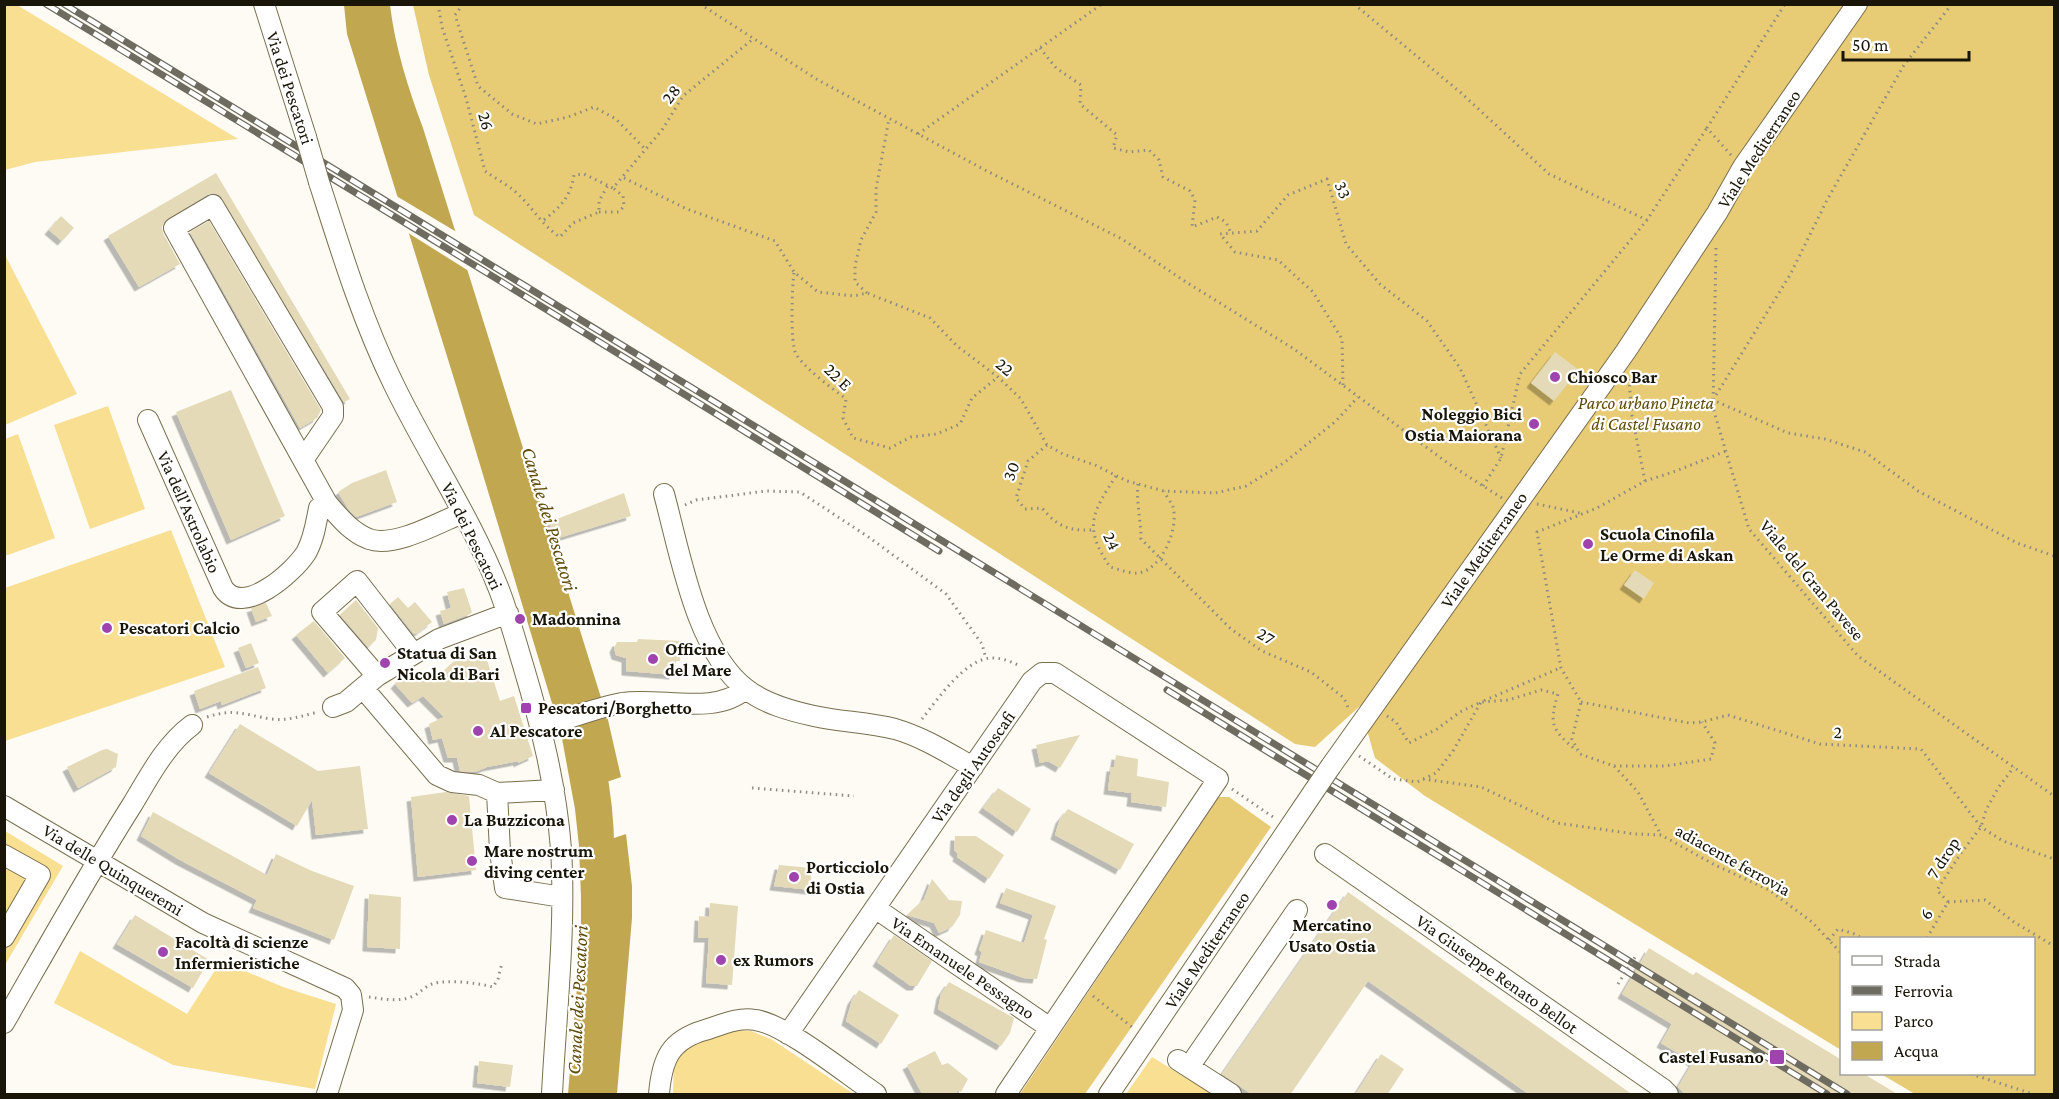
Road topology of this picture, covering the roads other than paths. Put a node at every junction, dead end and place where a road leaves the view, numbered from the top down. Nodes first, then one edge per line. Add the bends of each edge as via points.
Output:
1 (264, 4) edge
2 (1857, 4) edge
3 (148, 420) dead end
4 (303, 460) junction
5 (663, 494) dead end
6 (327, 503) junction
7 (462, 513) junction
8 (508, 613) junction
9 (413, 653) junction
10 (370, 682) junction
11 (745, 689) junction
12 (333, 707) road end
13 (192, 725) road end
14 (542, 727) junction
15 (973, 767) junction
16 (554, 790) junction
17 (497, 793) junction
18 (4, 806) edge
19 (1325, 854) dead end
20 (4, 855) edge
21 (96, 861) junction
22 (562, 897) junction
23 (875, 908) junction
24 (1297, 909) dead end
25 (4, 938) edge
26 (4, 1023) edge
27 (1050, 1028) junction
28 (788, 1034) junction
29 (327, 1095) edge
30 (552, 1095) edge
31 (659, 1095) edge
32 (876, 1095) edge
33 (1006, 1095) edge
34 (1109, 1095) edge
35 (1230, 1095) edge
36 (1668, 1095) edge

1 - 7 street, Via dei Pescatori, bridge via 365,319 395,387
2 - 34 street, Viale Mediterraneo, bridge via 1743,167 1626,351 1331,766
3 - 6 street, Via dell'Astrolabio via 223,588 236,600 275,585 296,567 311,543 319,508
4 - 4 street via 174,228 213,205 333,407 333,416
4 - 6 street
5 - 11 street via 695,607 720,659
6 - 7 street via 357,533 378,541 397,539
7 - 8 street, Via dei Pescatori
8 - 9 street via 438,639
8 - 14 street, Via dei Pescatori
9 - 10 street
9 - 10 street via 357,581 322,612
10 - 12 street via 346,702
10 - 17 street via 382,711 437,775
11 - 14 street via 718,702 641,701 606,707
11 - 15 street via 770,703 816,717 879,726 920,738
13 - 21 street via 162,757
14 - 16 street, Via dei Pescatori
15 - 23 street, Via degli Autoscafi
15 - 27 street, Via degli Autoscafi via 1038,675 1046,672 1058,674 1218,779
16 - 17 street
16 - 22 street, Via dei Pescatori
17 - 22 street via 505,888
18 - 21 street, Via delle Quinqueremi
19 - 36 street, Via Giuseppe Renato Bellot
20 - 25 street via 40,875
21 - 26 street
21 - 29 street, Via delle Quinqueremi via 198,920 338,983 351,995 352,1018
22 - 30 street, Via dei Pescatori
23 - 27 street, Via Emanuele Pessagno
23 - 28 street, Via degli Autoscafi
24 - 35 street via 1184,1064
27 - 33 street
28 - 31 street via 749,1019 694,1033 668,1055
28 - 32 street

